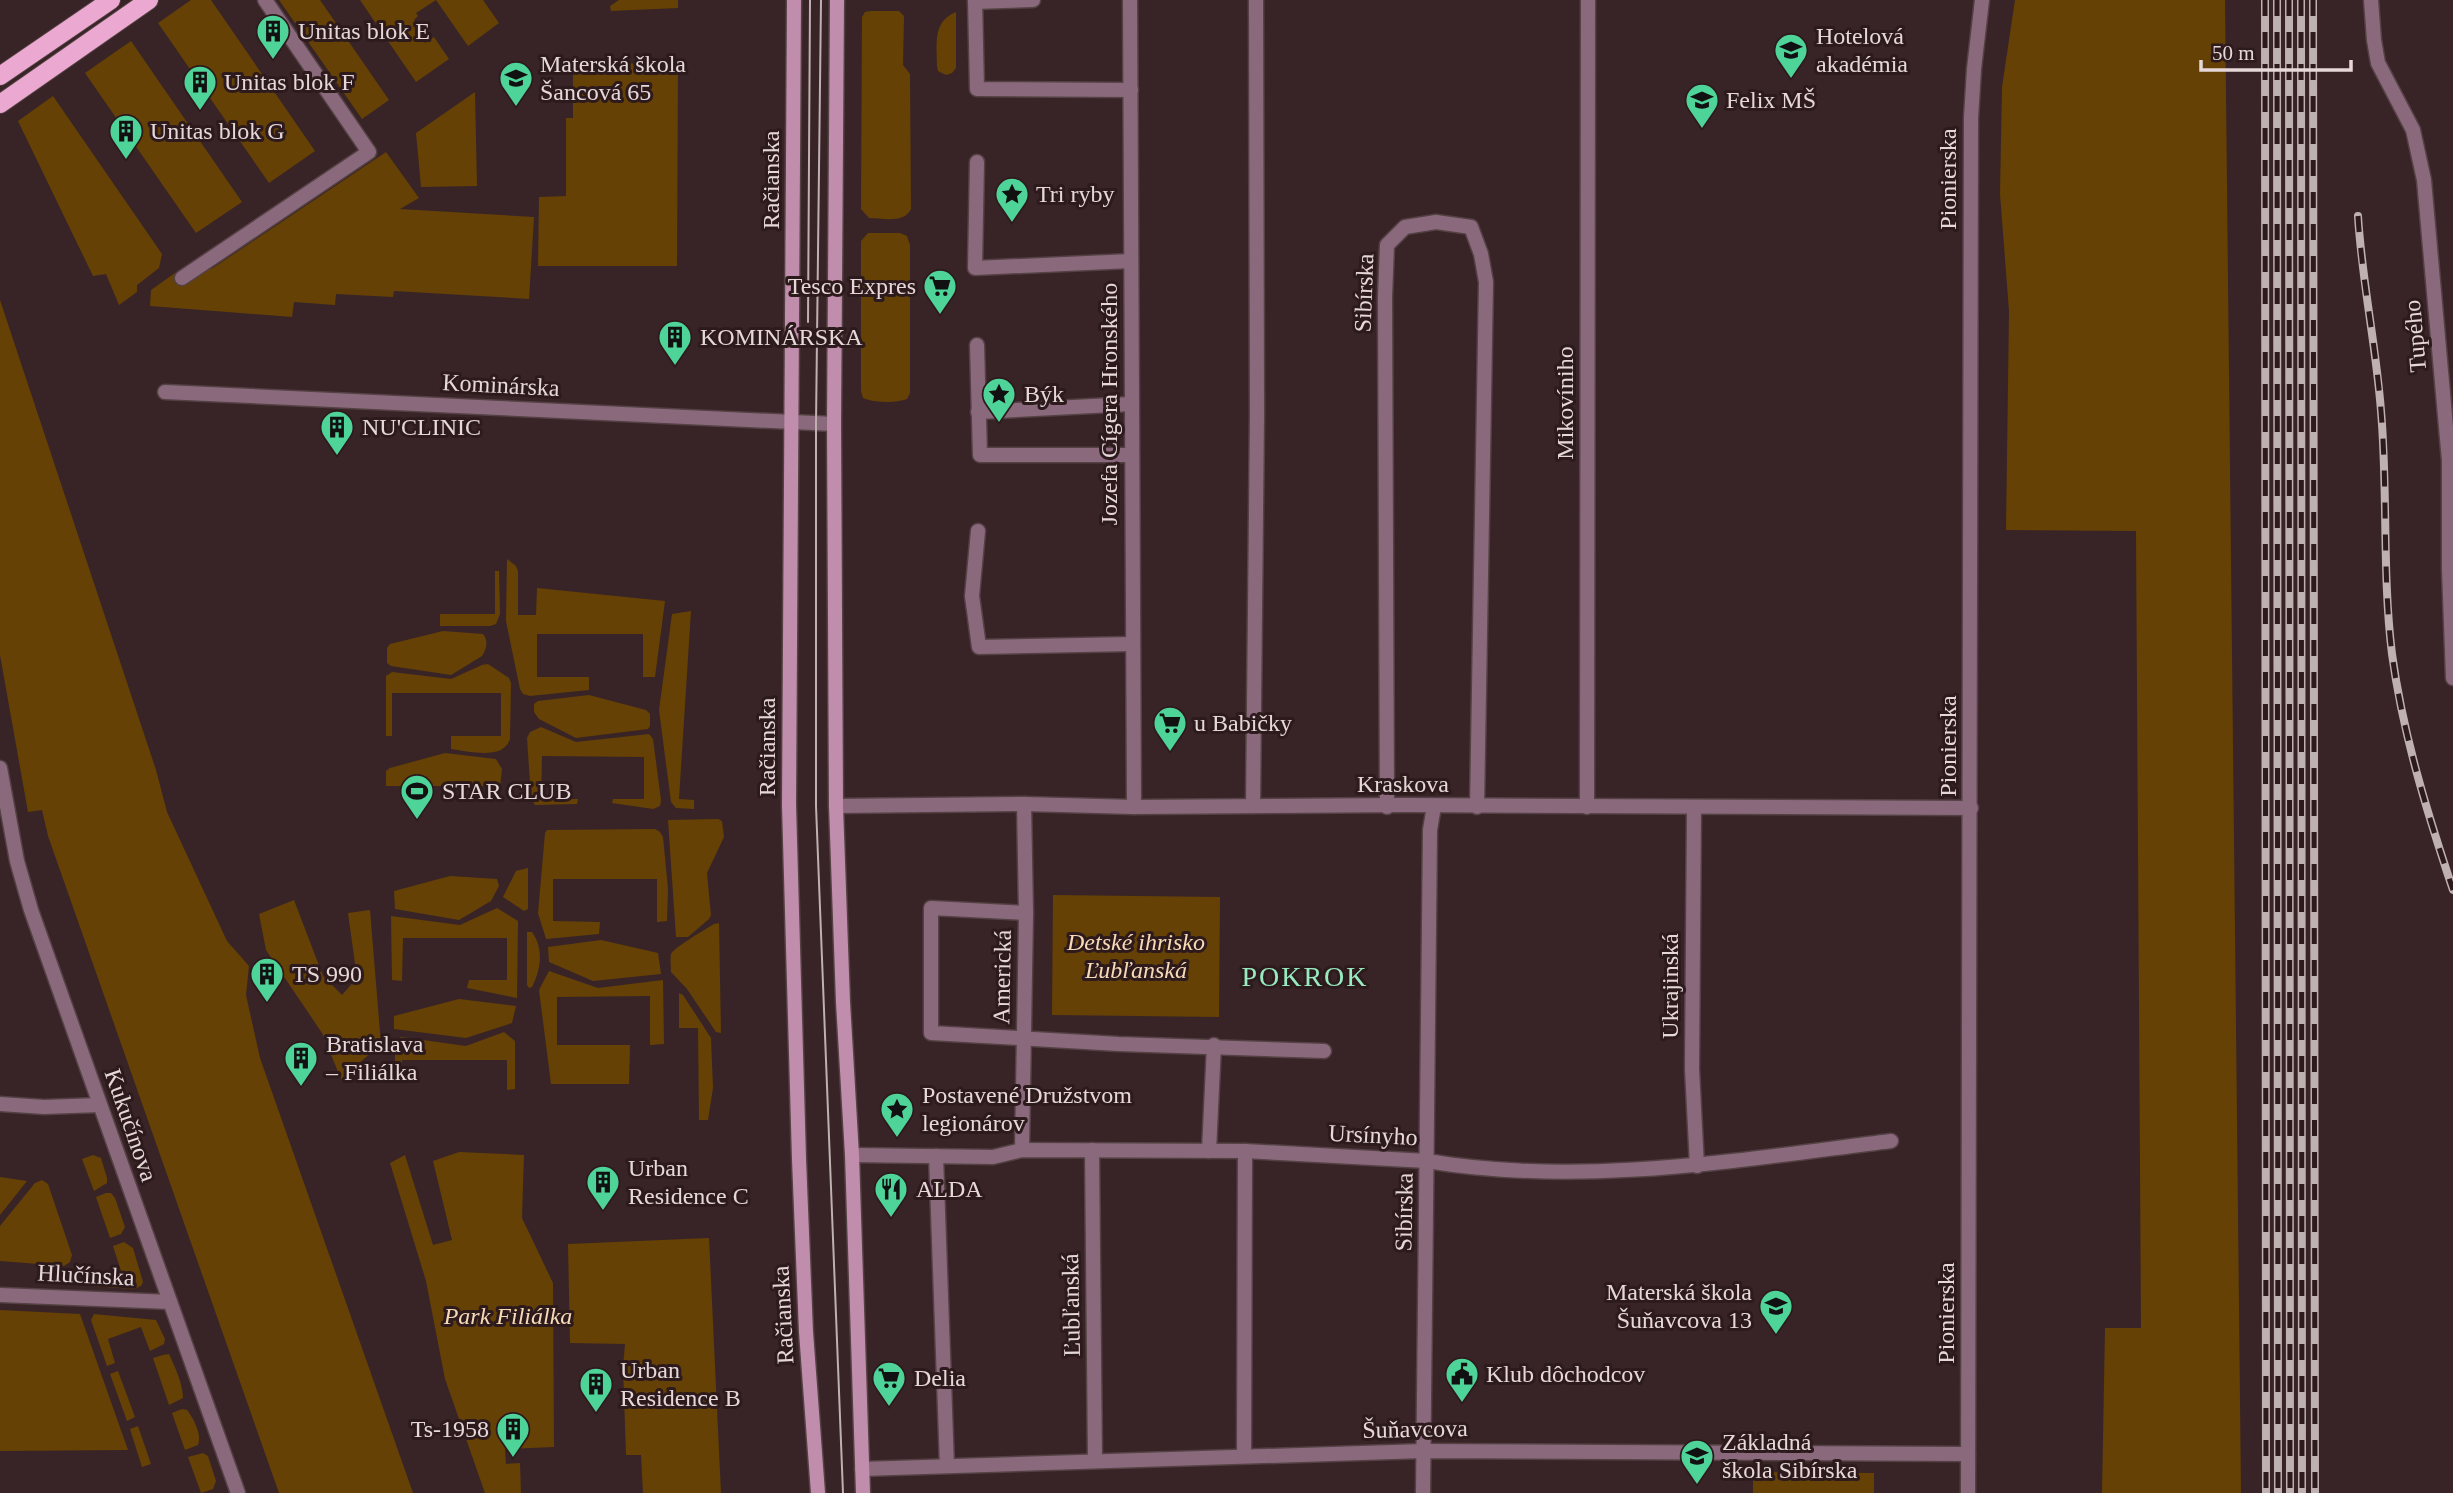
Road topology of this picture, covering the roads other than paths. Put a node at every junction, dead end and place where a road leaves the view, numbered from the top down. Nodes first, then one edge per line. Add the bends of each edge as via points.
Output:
1 (111, 0) edge
2 (149, 0) edge
3 (265, 0) edge
4 (794, 0) edge
5 (837, 0) edge
6 (1033, 0) edge
7 (1129, 0) edge
8 (1256, 0) edge
9 (1588, 0) edge
10 (1982, 0) edge
11 (2371, 0) edge
12 (975, 1) edge
13 (0, 76) edge
14 (1130, 90) junction
15 (0, 104) edge
16 (977, 162) dead end
17 (1131, 261) junction
18 (182, 278) dead end
19 (976, 345) dead end
20 (165, 392) dead end
21 (1131, 404) junction
22 (978, 412) junction
23 (793, 422) junction
24 (834, 424) junction
25 (1132, 455) junction
26 (978, 531) dead end
27 (1132, 644) junction
28 (2453, 678) edge
29 (0, 768) edge
30 (1024, 804) junction
31 (836, 806) junction
32 (1253, 806) junction
33 (1434, 806) junction
34 (1134, 807) junction
35 (1387, 807) junction
36 (1477, 807) junction
37 (1587, 807) junction
38 (1694, 807) junction
39 (1971, 807) junction
40 (1026, 913) junction
41 (1024, 1037) junction
42 (1214, 1045) junction
43 (1324, 1051) dead end
44 (0, 1104) edge
45 (100, 1105) junction
46 (1891, 1141) dead end
47 (1022, 1150) junction
48 (1092, 1150) junction
49 (1209, 1151) junction
50 (1245, 1152) junction
51 (852, 1154) junction
52 (936, 1156) junction
53 (1427, 1161) junction
54 (1697, 1166) junction
55 (0, 1295) edge
56 (170, 1302) junction
57 (1424, 1451) junction
58 (1968, 1454) junction
59 (1244, 1456) junction
60 (1095, 1461) junction
61 (947, 1466) junction
62 (862, 1469) junction
63 (238, 1493) edge
64 (818, 1493) edge
65 (863, 1493) edge
66 (1423, 1493) edge
67 (1968, 1493) edge

1 - 13 main road
2 - 15 main road
3 - 18 street via 369,152
4 - 23 main road, Račianska
5 - 24 main road
6 - 12 street
7 - 14 street, Jozefa Cígera Hronského
8 - 32 street
9 - 37 street, Mikovíniho
10 - 39 street, Pionierska via 1971,118
11 - 28 street, Tupého via 2378,63 2413,130 2424,180 2449,461
12 - 14 street via 977,89
14 - 17 street, Jozefa Cígera Hronského
16 - 17 street via 975,268
17 - 21 street, Jozefa Cígera Hronského
19 - 22 street
20 - 23 street, Kominárska
21 - 22 street
21 - 25 street, Jozefa Cígera Hronského
22 - 25 street via 980,455
23 - 24 street, Kominárska
23 - 64 main road, Račianska via 789,805 799,1172
24 - 31 main road
25 - 27 street, Jozefa Cígera Hronského
26 - 27 street via 972,596 979,647
27 - 34 street, Jozefa Cígera Hronského
29 - 45 street, Kukučínova via 23,885
30 - 31 street, Kraskova
30 - 34 street, Kraskova
30 - 40 street, Americká
31 - 51 main road
32 - 34 street, Kraskova
32 - 35 street, Kraskova
33 - 35 street, Kraskova
33 - 36 street, Kraskova
33 - 53 street, Sibírska via 1430,830
35 - 36 street, Sibírska via 1387,246 1405,227 1436,222 1471,227 1486,282
36 - 37 street, Kraskova
37 - 38 street, Kraskova
38 - 39 street, Kraskova
38 - 54 street, Ukrajinská via 1692,1069
39 - 58 street, Pionierska
40 - 41 street, Americká
40 - 41 street via 932,908 931,1033
41 - 42 street
41 - 47 street, Americká
42 - 43 street
42 - 49 street
44 - 45 street
45 - 56 street, Kukučínova
46 - 54 street, Ursínyho
47 - 48 street, Ursínyho
47 - 52 street, Ursínyho via 993,1157
48 - 49 street, Ursínyho
48 - 60 street, Ľubľanská
49 - 50 street, Ursínyho
50 - 53 street, Ursínyho
50 - 59 street
51 - 52 street, Ursínyho
51 - 62 main road
52 - 61 street
53 - 54 street, Ursínyho via 1564,1171
53 - 57 street, Sibírska
55 - 56 street, Hlučínska
56 - 63 street, Kukučínova
57 - 58 street, Šuňavcova
57 - 59 street, Šuňavcova
57 - 66 street, Sibírska
58 - 67 street, Pionierska
59 - 60 street, Šuňavcova
60 - 61 street, Šuňavcova
61 - 62 street, Šuňavcova
62 - 65 main road

